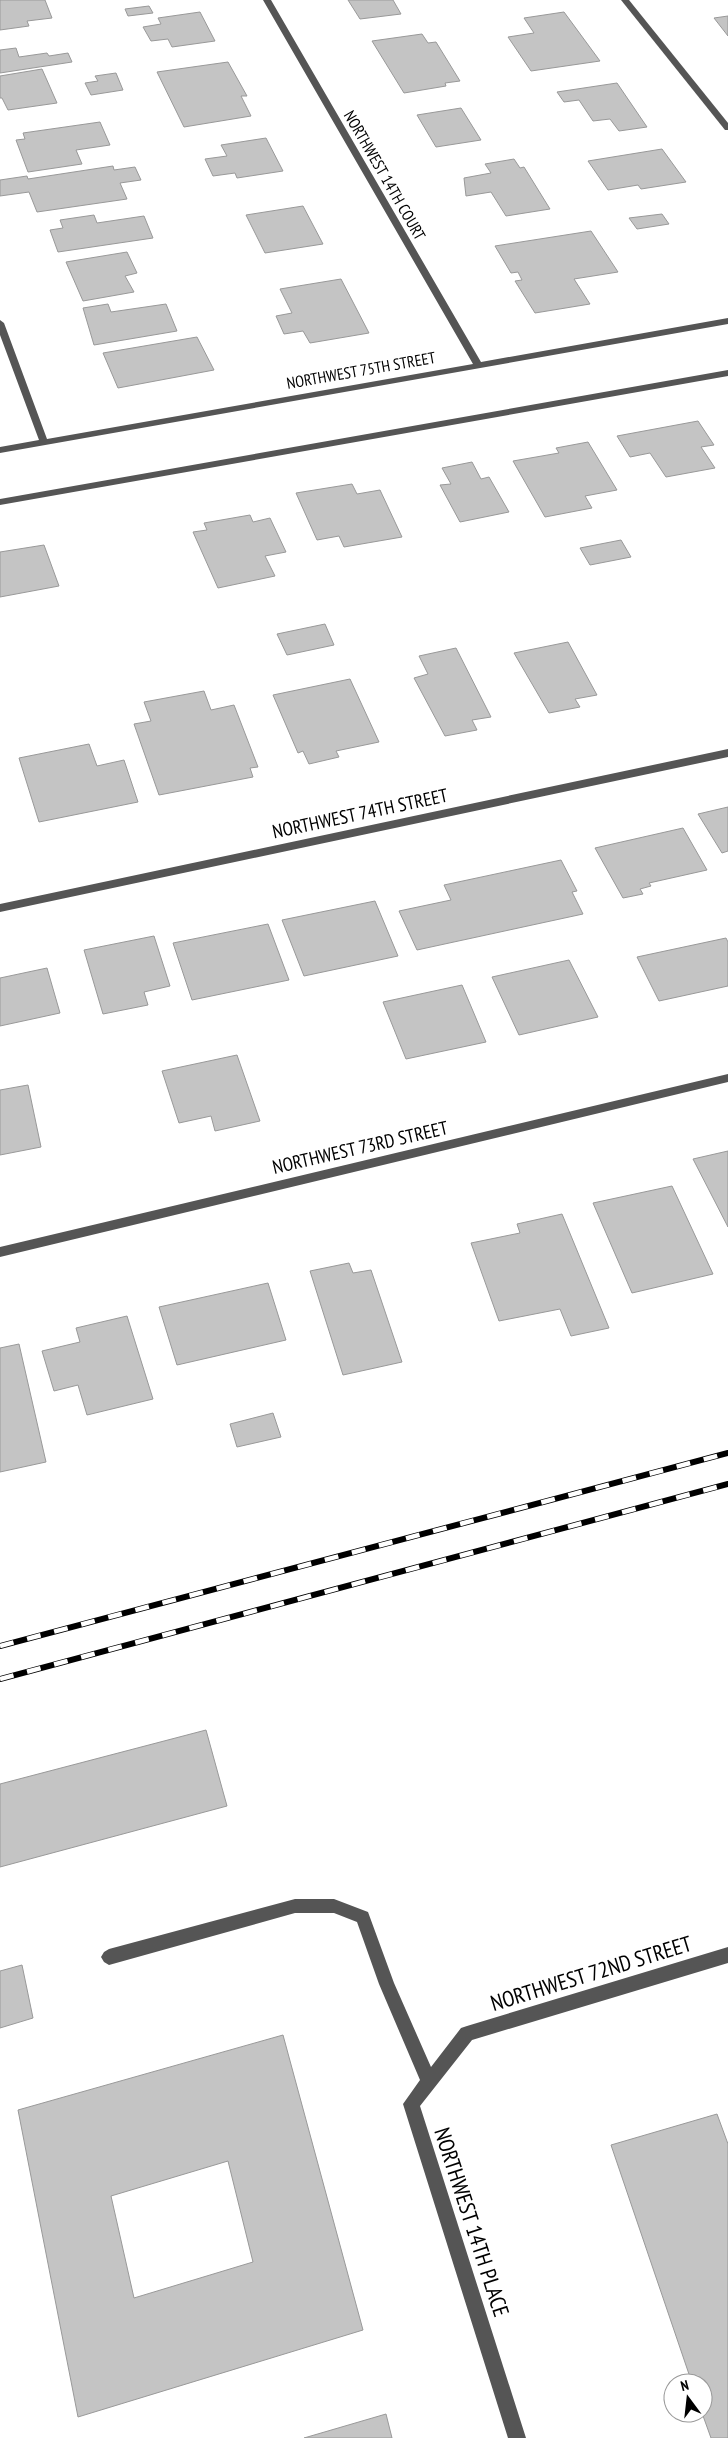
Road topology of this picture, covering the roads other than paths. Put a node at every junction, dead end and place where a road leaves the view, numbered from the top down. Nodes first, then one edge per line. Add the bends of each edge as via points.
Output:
1 (267, 0) edge
2 (625, 0) edge
3 (728, 128) edge
4 (728, 321) edge
5 (0, 324) edge
6 (478, 365) junction
7 (728, 373) edge
8 (44, 442) junction
9 (0, 450) edge
10 (0, 502) edge
11 (728, 753) edge
12 (0, 908) edge
13 (728, 1078) edge
14 (0, 1252) edge
15 (728, 1955) edge
16 (109, 1957) dead end
17 (467, 2034) joint
18 (429, 2081) junction
19 (517, 2438) edge

1 - 6 street, NORTHWEST 14TH COURT
2 - 3 street
4 - 6 street, NORTHWEST 75TH STREET
5 - 8 street
6 - 8 street, NORTHWEST 75TH STREET
7 - 10 street
8 - 9 street, NORTHWEST 75TH STREET
11 - 12 street, NORTHWEST 74TH STREET
13 - 14 street, NORTHWEST 73RD STREET
15 - 17 street, NORTHWEST 72ND STREET
16 - 18 street via 295,1906 334,1906 363,1917 387,1984
17 - 18 street, NORTHWEST 14TH PLACE
18 - 19 street, NORTHWEST 14TH PLACE via 411,2104

